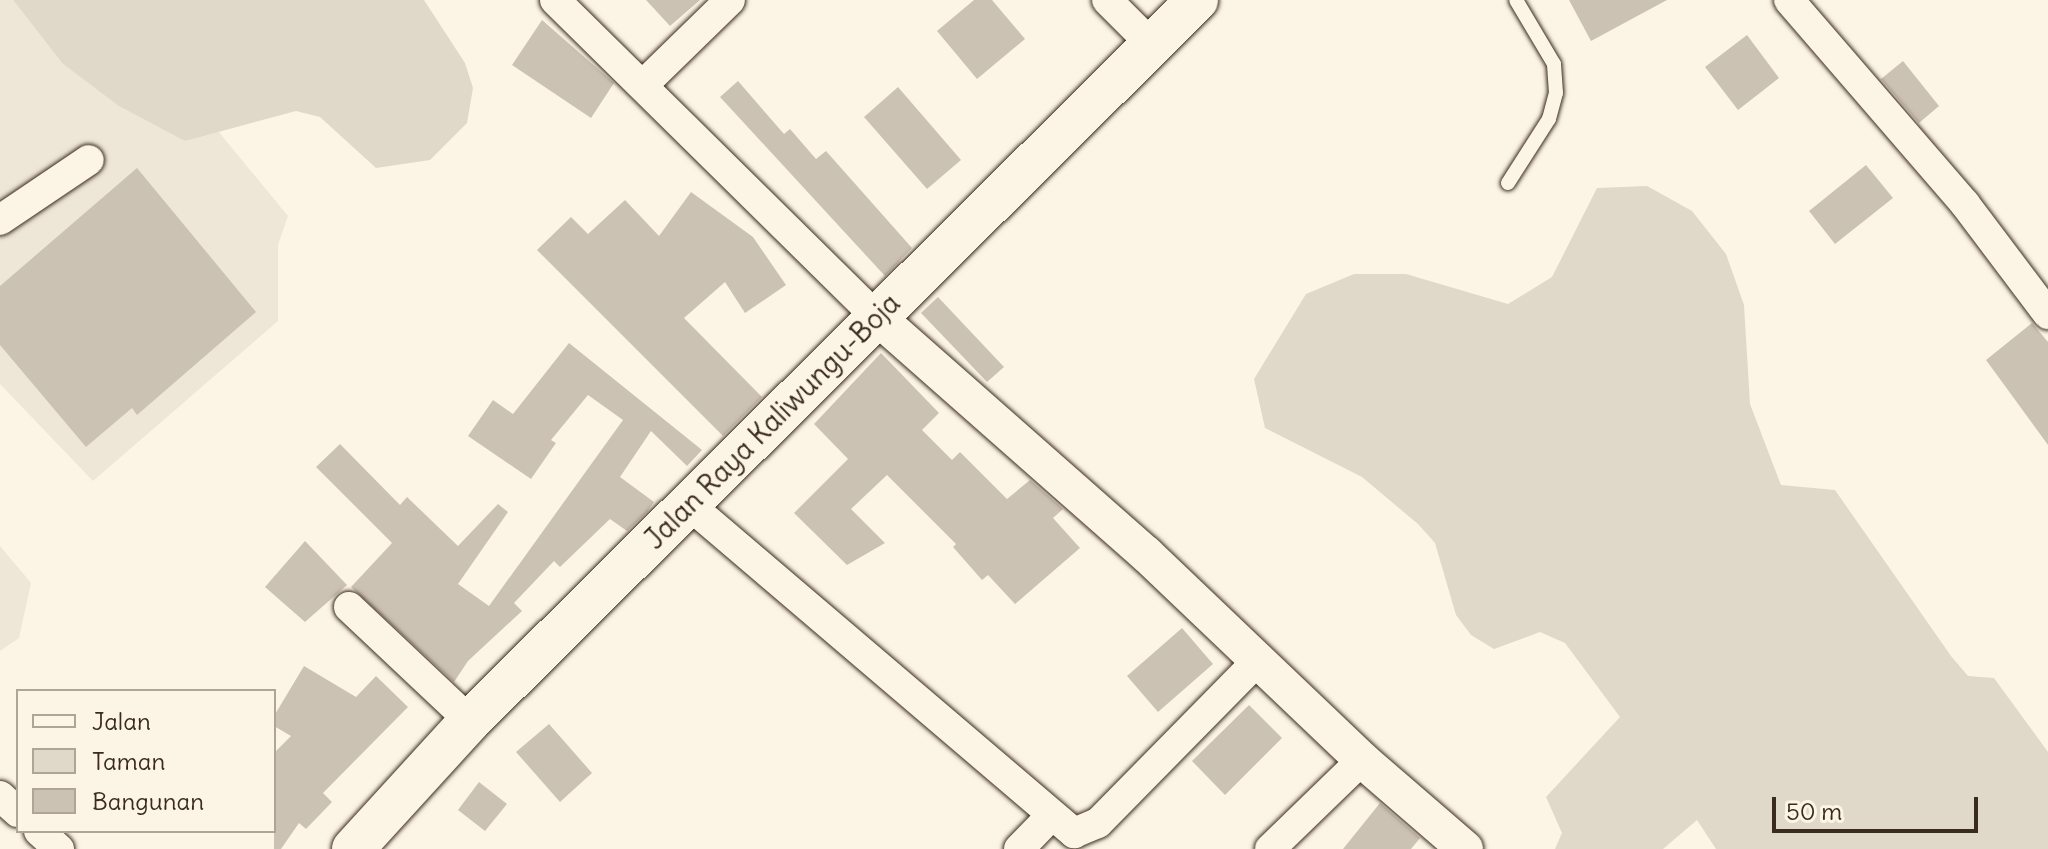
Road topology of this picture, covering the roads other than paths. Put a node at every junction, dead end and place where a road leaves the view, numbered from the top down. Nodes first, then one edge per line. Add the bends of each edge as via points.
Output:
1 (555, 0) edge
2 (730, 0) edge
3 (1107, 0) edge
4 (1197, 0) edge
5 (1516, 0) edge
6 (1789, 0) edge
7 (1151, 44) junction
8 (644, 84) junction
9 (89, 160) dead end
10 (1508, 183) dead end
11 (0, 220) edge
12 (2048, 314) edge
13 (877, 317) junction
14 (687, 503) junction
15 (349, 607) dead end
16 (1258, 660) junction
17 (470, 721) junction
18 (1362, 760) junction
19 (0, 796) edge
20 (16, 810) edge
21 (1050, 817) junction
22 (41, 833) edge
23 (59, 849) edge
24 (353, 849) edge
25 (1019, 849) edge
26 (1270, 849) edge
27 (1465, 849) edge

1 - 8 street
2 - 8 street
3 - 7 street
4 - 7 main road, Jalan Raya Kaliwungu-Boja
5 - 10 lane via 1554,64 1556,93 1549,119
6 - 12 street via 1918,148
7 - 13 main road, Jalan Raya Kaliwungu-Boja
8 - 13 street
9 - 11 street
13 - 14 main road, Jalan Raya Kaliwungu-Boja
13 - 16 street
14 - 17 main road, Jalan Raya Kaliwungu-Boja
14 - 21 street
15 - 17 street
16 - 18 street
16 - 21 street via 1091,829 1074,833
17 - 24 main road, Jalan Raya Kaliwungu-Boja
18 - 26 street
18 - 27 street
19 - 20 street
21 - 25 street
22 - 23 street

